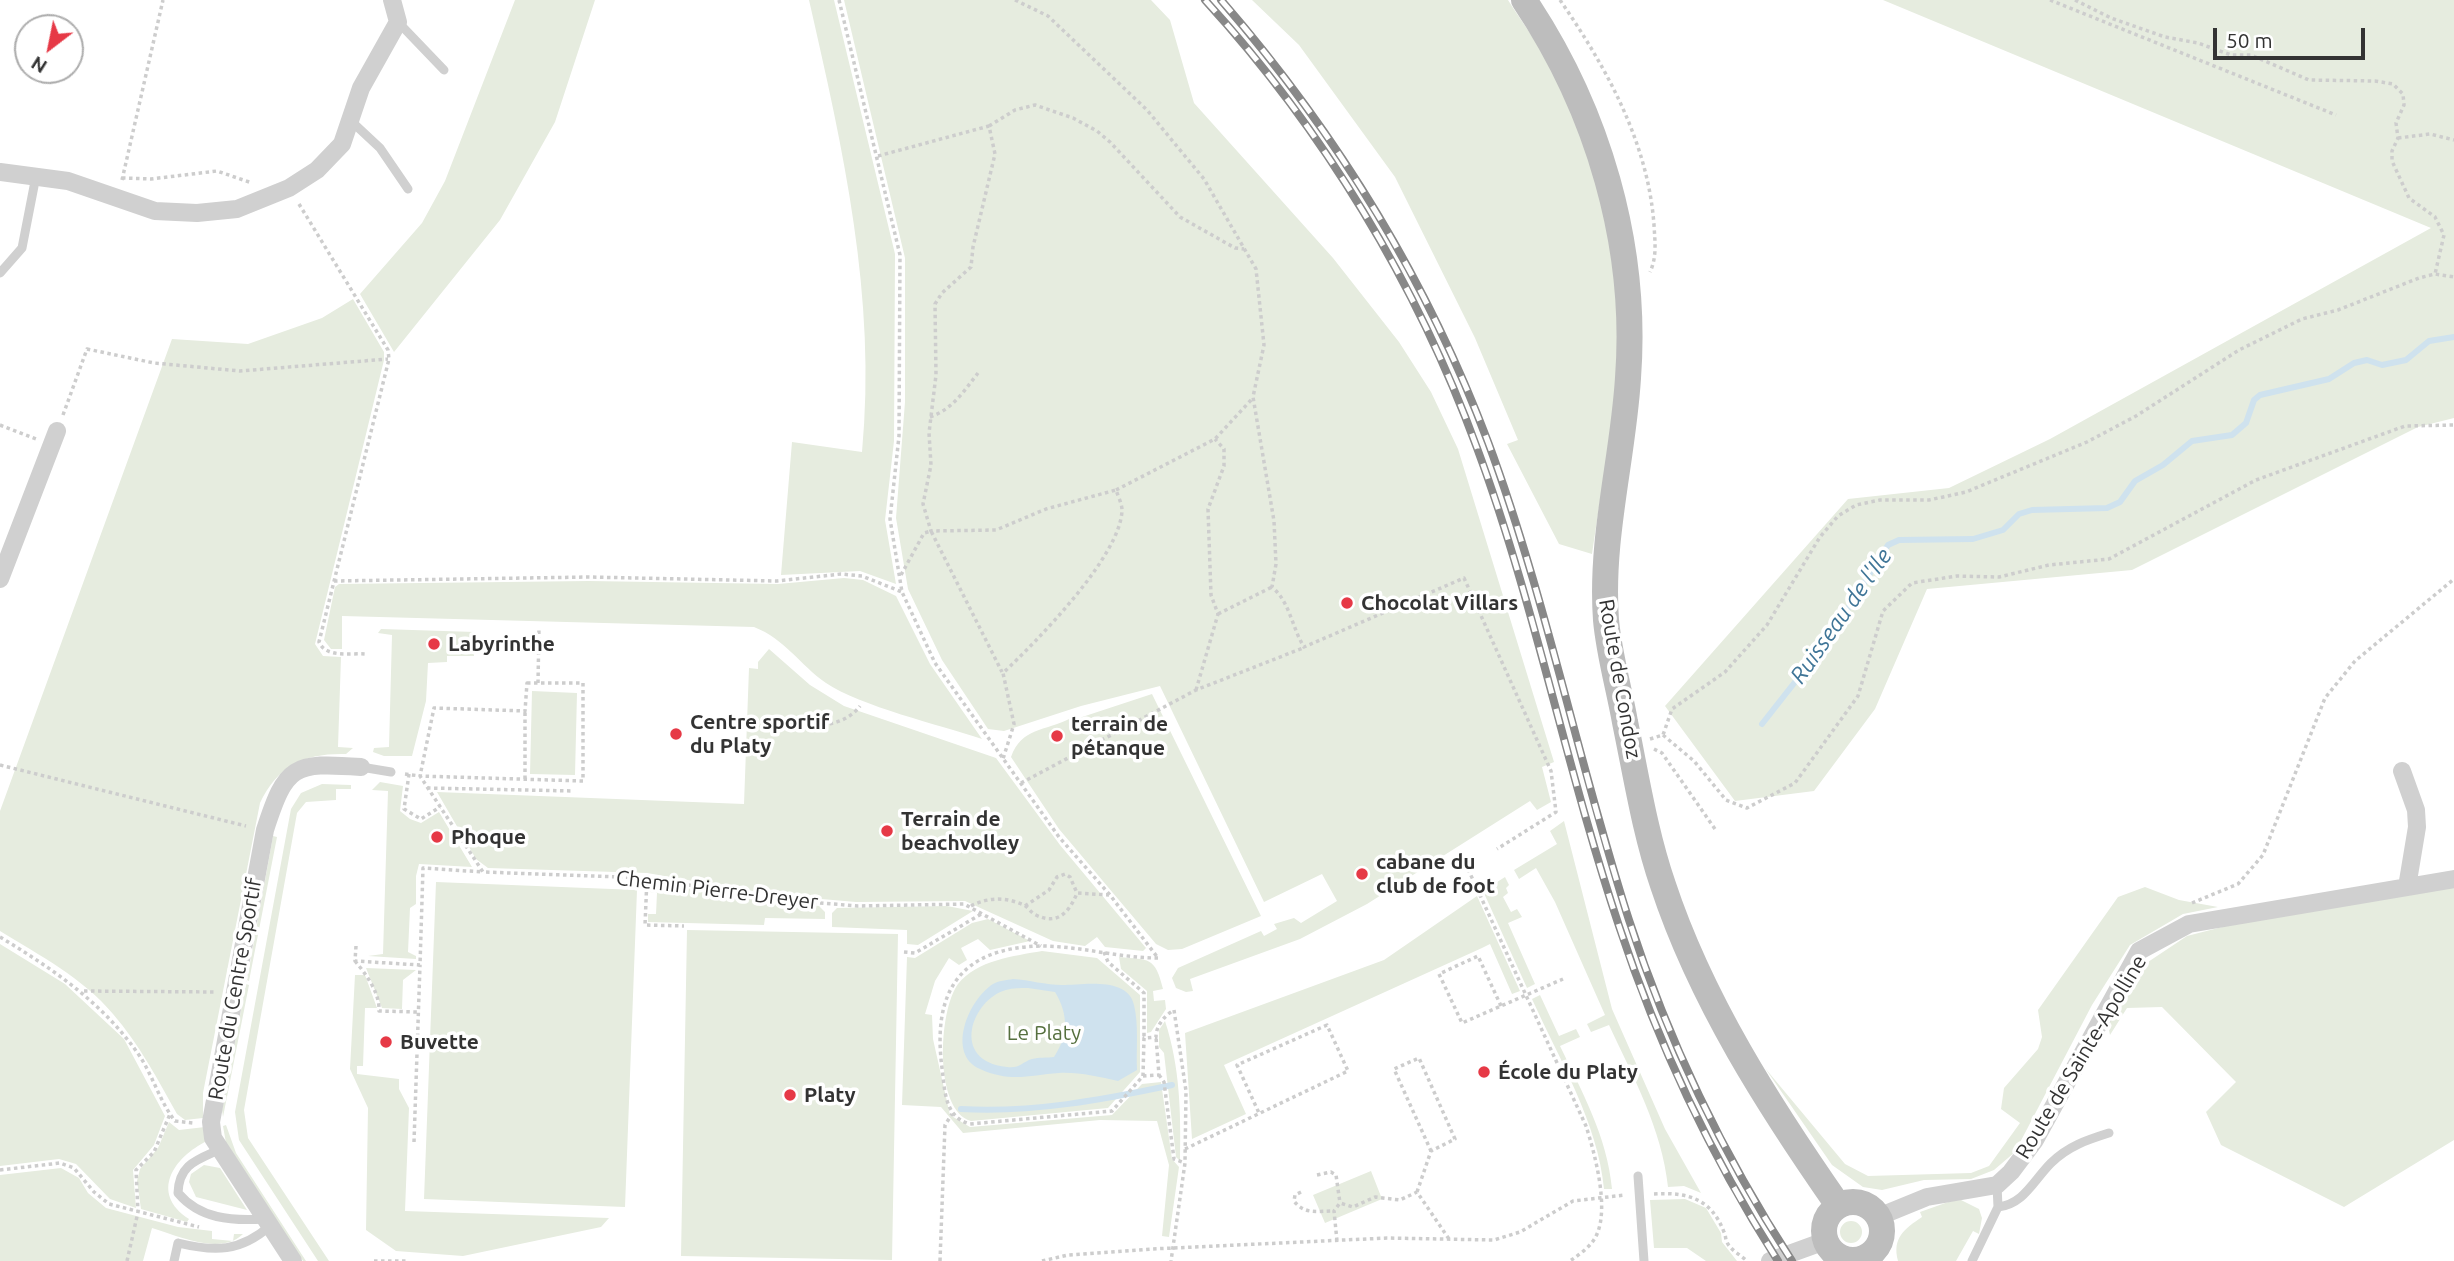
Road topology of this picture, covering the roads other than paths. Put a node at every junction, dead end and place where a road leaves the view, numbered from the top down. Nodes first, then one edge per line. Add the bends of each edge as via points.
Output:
1 (392, 0) edge
2 (1524, 0) edge
3 (398, 22) junction
4 (444, 70) dead end
5 (351, 120) junction
6 (0, 172) edge
7 (36, 176) junction
8 (408, 189) dead end
9 (0, 273) edge
10 (54, 438) road end
11 (0, 579) edge
12 (361, 767) joint
13 (2402, 771) dead end
14 (391, 772) road end
15 (2454, 879) edge
16 (2407, 887) junction
17 (2109, 1133) dead end
18 (221, 1149) junction
19 (1638, 1176) dead end
20 (1997, 1185) junction
21 (1838, 1205) junction
22 (1998, 1207) junction
23 (1878, 1217) junction
24 (268, 1223) junction
25 (1825, 1241) junction
26 (1871, 1258) edge
27 (174, 1261) edge
28 (293, 1261) edge
29 (1644, 1261) edge
30 (1770, 1261) edge
31 (1972, 1261) edge

1 - 3 street
2 - 21 main road, Route de Condoz via 1563,64 1590,124 1614,203 1628,293 1629,377 1606,538 1607,625 1662,883 1694,964 1733,1039
3 - 4 lane
3 - 5 street via 361,88
5 - 7 street via 342,144 317,170 289,188 237,209 155,211 68,181
5 - 8 lane via 380,148
6 - 7 street
7 - 9 lane via 22,248
10 - 11 street
12 - 14 lane
12 - 18 street, Route du Centre Sportif via 308,765 291,773 278,789 265,830 211,1122 213,1138
13 - 16 street via 2416,818
15 - 16 street, Route de Sainte-Apolline
16 - 20 street, Route de Sainte-Apolline via 2189,924 2139,951 2029,1150
17 - 22 lane via 2076,1143 2052,1162 2022,1198
18 - 24 street, Route du Centre Sportif
18 - 24 lane via 188,1163 179,1177 178,1193 191,1209
19 - 29 lane
20 - 22 lane
20 - 23 street via 1927,1197
21 - 23 main road via 1866,1205
21 - 25 main road via 1826,1219
22 - 31 lane
23 - 26 main road via 1882,1236
24 - 27 lane via 246,1243 210,1251 178,1243
24 - 28 street, Route du Centre Sportif
25 - 26 main road via 1839,1257
25 - 30 street

